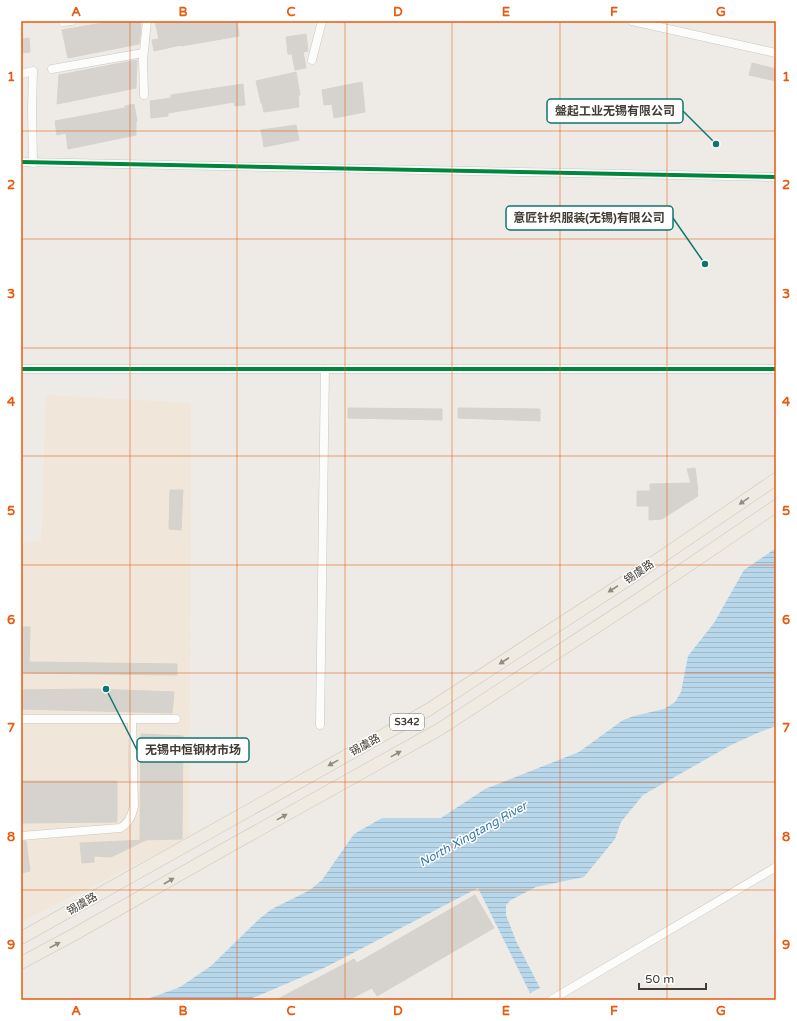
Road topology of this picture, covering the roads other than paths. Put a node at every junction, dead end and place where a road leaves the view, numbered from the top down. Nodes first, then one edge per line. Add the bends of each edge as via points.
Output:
1 (147, 21) edge
2 (322, 21) edge
3 (632, 21) edge
4 (143, 53) junction
5 (776, 53) edge
6 (312, 60) dead end
7 (52, 69) dead end
8 (21, 74) edge
9 (144, 95) dead end
10 (21, 162) edge
11 (33, 163) junction
12 (776, 177) edge
13 (21, 369) edge
14 (325, 369) junction
15 (776, 369) edge
16 (776, 479) edge
17 (776, 506) edge
18 (21, 719) edge
19 (132, 719) junction
20 (176, 719) dead end
21 (320, 725) dead end
22 (21, 836) edge
23 (776, 867) edge
24 (39, 928) junction
25 (21, 930) edge
26 (21, 938) edge
27 (39, 954) junction
28 (21, 963) edge
29 (21, 973) edge
30 (551, 1000) edge

1 - 4 street
2 - 6 street
3 - 5 street
4 - 7 street
4 - 9 street
8 - 11 street via 33,71
10 - 11 street
11 - 12 street
13 - 14 street
14 - 15 street
14 - 21 street
16 -> 24 main road, 锡虞路 / S342 via 629,579 428,710
27 -> 17 main road, 锡虞路 / S342 via 440,729
18 - 19 street
19 - 20 street
19 - 22 street via 134,806 130,819 124,826
23 - 30 street
24 - 25 main road
24 - 26 main road, 锡虞路 / S342
27 - 28 main road, 锡虞路 / S342
27 - 29 main road

